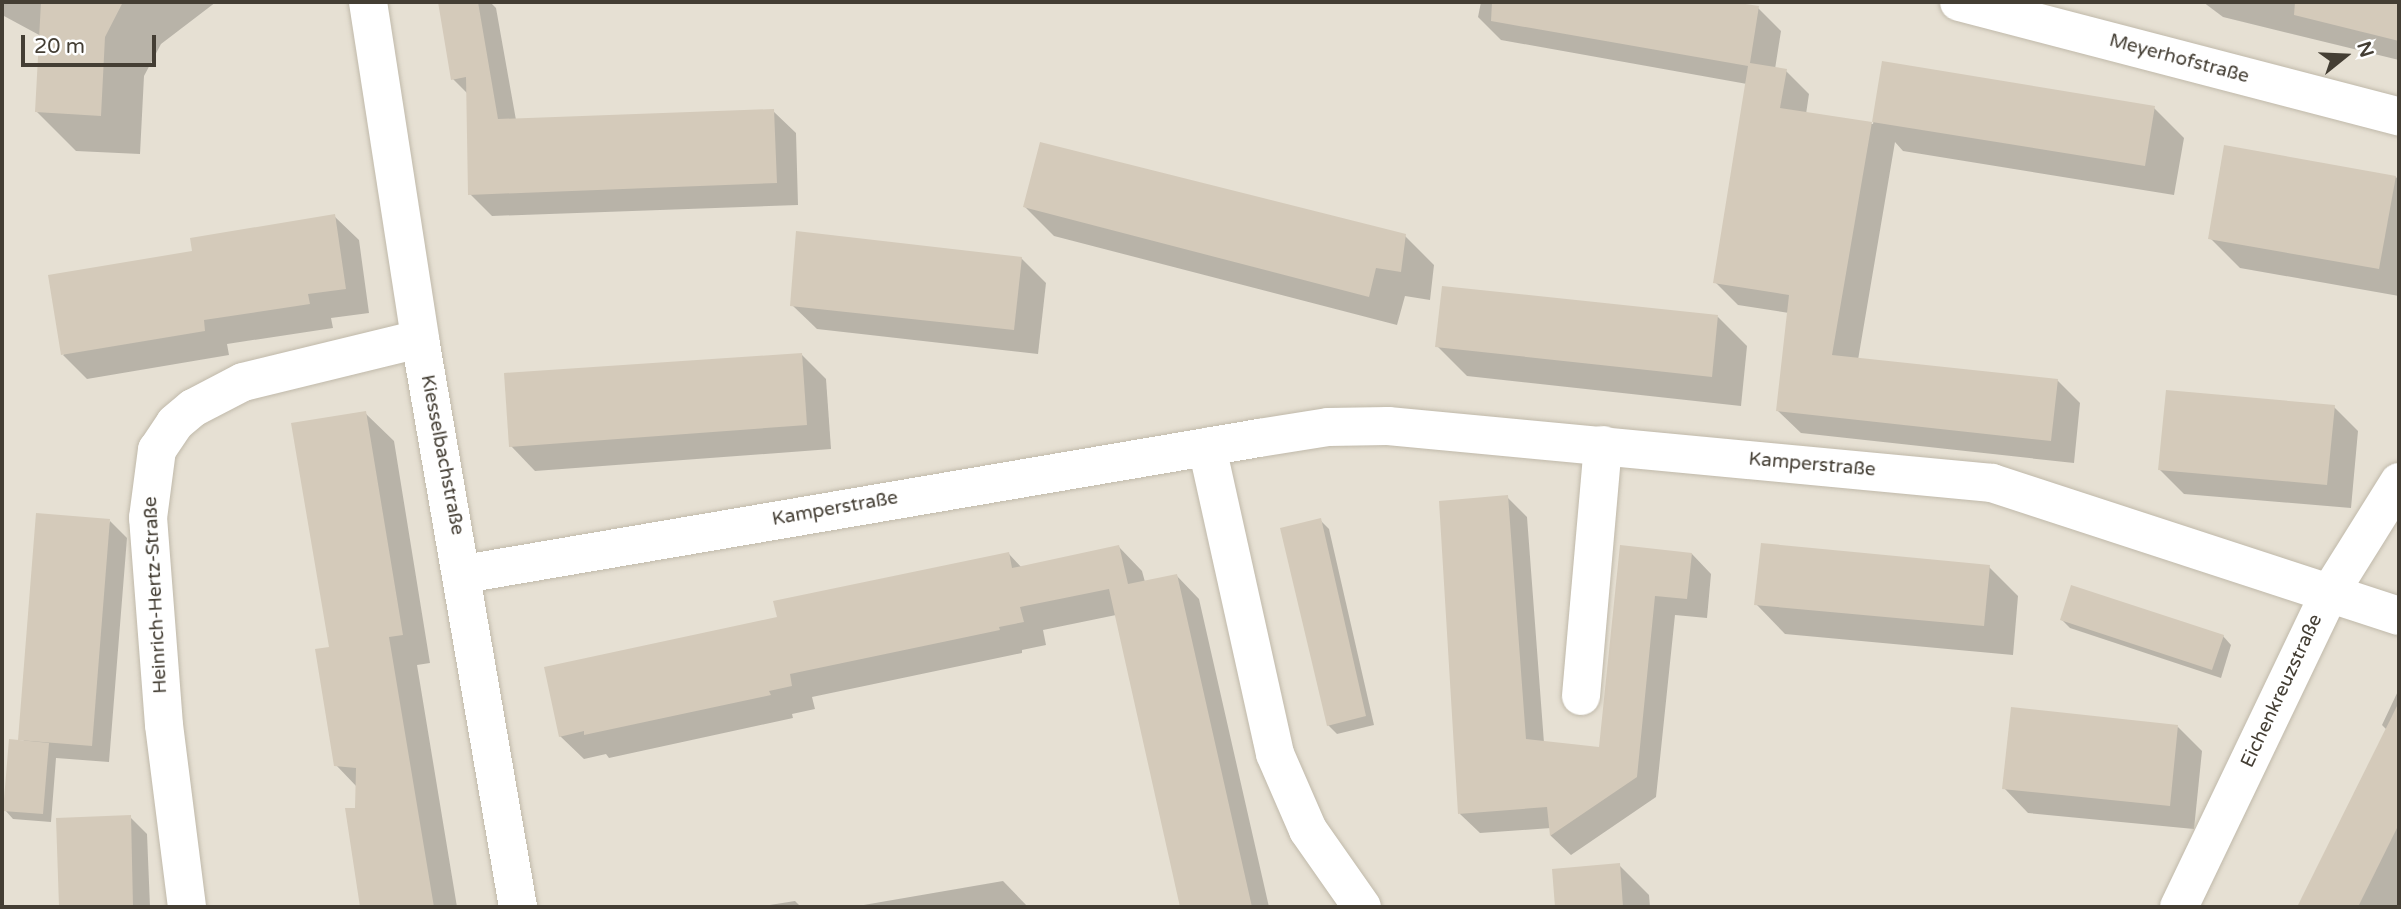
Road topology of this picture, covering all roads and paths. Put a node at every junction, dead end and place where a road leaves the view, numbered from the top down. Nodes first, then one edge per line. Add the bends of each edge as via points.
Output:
1 (368, 2) edge
2 (1959, 2) edge
3 (2399, 117) edge
4 (420, 339) junction
5 (1603, 445) junction
6 (1207, 447) junction
7 (2399, 482) edge
8 (464, 574) junction
9 (2329, 594) junction
10 (2399, 616) edge
11 (1581, 696) dead end
12 (187, 907) edge
13 (518, 907) edge
14 (1362, 907) edge
15 (2179, 907) edge

1 - 4 street, Kiesselbachstraße
2 - 3 street, Meyerhofstraße
4 - 8 street, Kiesselbachstraße
4 - 12 street, Heinrich-Hertz-Straße via 243,382 193,408 175,423 157,450 148,518 164,725
5 - 6 street, Kamperstraße via 1388,426 1328,427
5 - 9 street, Kamperstraße via 1992,483
5 - 11 street
6 - 8 street, Kamperstraße
6 - 14 street via 1275,754 1308,830
7 - 9 street, Eichenkreuzstraße
8 - 13 street, Kiesselbachstraße
9 - 10 street, Kamperstraße
9 - 15 street, Eichenkreuzstraße

